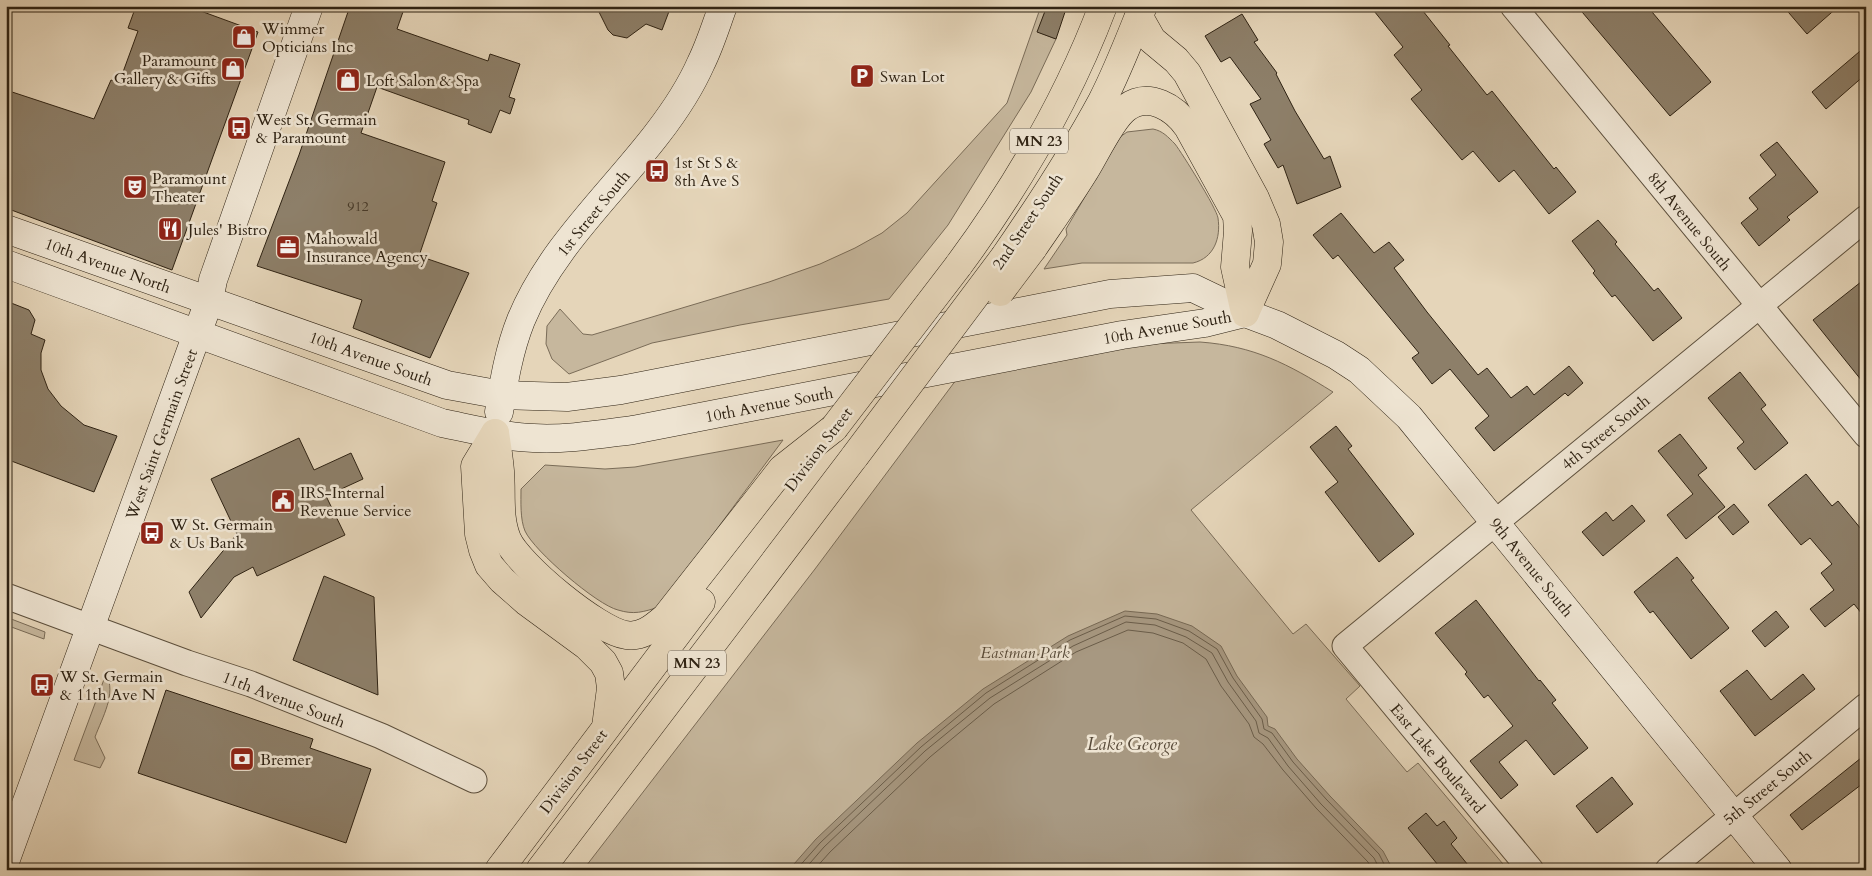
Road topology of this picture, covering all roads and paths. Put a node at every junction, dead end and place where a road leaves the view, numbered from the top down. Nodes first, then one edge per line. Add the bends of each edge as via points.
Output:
1 (722, 6) edge
2 (1103, 6) edge
3 (1513, 6) edge
4 (304, 8) edge
5 (1141, 11) edge
6 (1866, 218) edge
7 (6, 229) edge
8 (6, 264) edge
9 (209, 302) junction
10 (1759, 306) junction
11 (1245, 313) junction
12 (197, 334) junction
13 (938, 347) junction
14 (502, 395) junction
15 (495, 434) junction
16 (1866, 435) edge
17 (794, 467) junction
18 (1496, 522) junction
19 (6, 596) edge
20 (91, 626) junction
21 (1344, 646) joint
22 (1866, 706) edge
23 (606, 728) junction
24 (474, 780) dead end
25 (1732, 815) junction
26 (6, 859) edge
27 (499, 870) edge
28 (540, 870) edge
29 (1531, 870) edge
30 (1668, 870) edge
31 (1778, 870) edge

1 - 14 main road, 1st Street South via 702,63 680,101 658,133 565,246 538,286 515,338
2 - 17 highway, Division Street / MN 23, bridge via 1077,67 1039,141 999,208 834,428
3 - 10 street, 8th Avenue South
4 - 9 main road, West Saint Germain Street via 213,280
5 - 11 highway via 1152,40 1188,74 1266,224 1269,242 1267,264
5 - 13 highway, 2nd Street South / MN 23, bridge via 1102,101 1066,165
6 - 10 street, 4th Street South
7 - 9 main road, 10th Avenue North
8 - 12 main road
9 - 12 main road, West Saint Germain Street
9 - 14 main road, 10th Avenue South via 447,385
10 - 16 street, 8th Avenue South
10 - 18 street, 4th Street South
11 - 13 highway, bridge via 1235,267 1236,216 1181,116 1168,106 1139,103 1127,108 1116,120 1033,248 983,315
11 - 14 main road, 10th Avenue South via 1193,288 1110,294 621,390 567,396
11 - 15 main road, 10th Avenue South via 633,430 534,439
11 - 18 main road, 9th Avenue South via 1278,324 1359,370 1409,417
12 - 15 main road, 10th Avenue South via 442,423
12 - 20 main road, West Saint Germain Street
13 - 28 highway, Division Street / MN 23, bridge
14 - 15 main road, 1st Street South
15 - 17 highway via 501,523 507,540 541,579 598,623 628,636 650,632 666,618
15 - 23 highway via 475,466 483,550 489,565 502,580 604,662 611,688
17 - 23 highway, Division Street / MN 23
18 - 21 street, 4th Street South
18 - 25 main road, 9th Avenue South
19 - 20 street, 11th Avenue South
20 - 24 street, 11th Avenue South via 372,732
20 - 26 main road, West Saint Germain Street
21 - 29 street, East Lake Boulevard
22 - 25 street, 5th Street South
23 - 27 highway, Division Street / MN 23
25 - 30 street, 5th Street South
25 - 31 main road, 9th Avenue South

